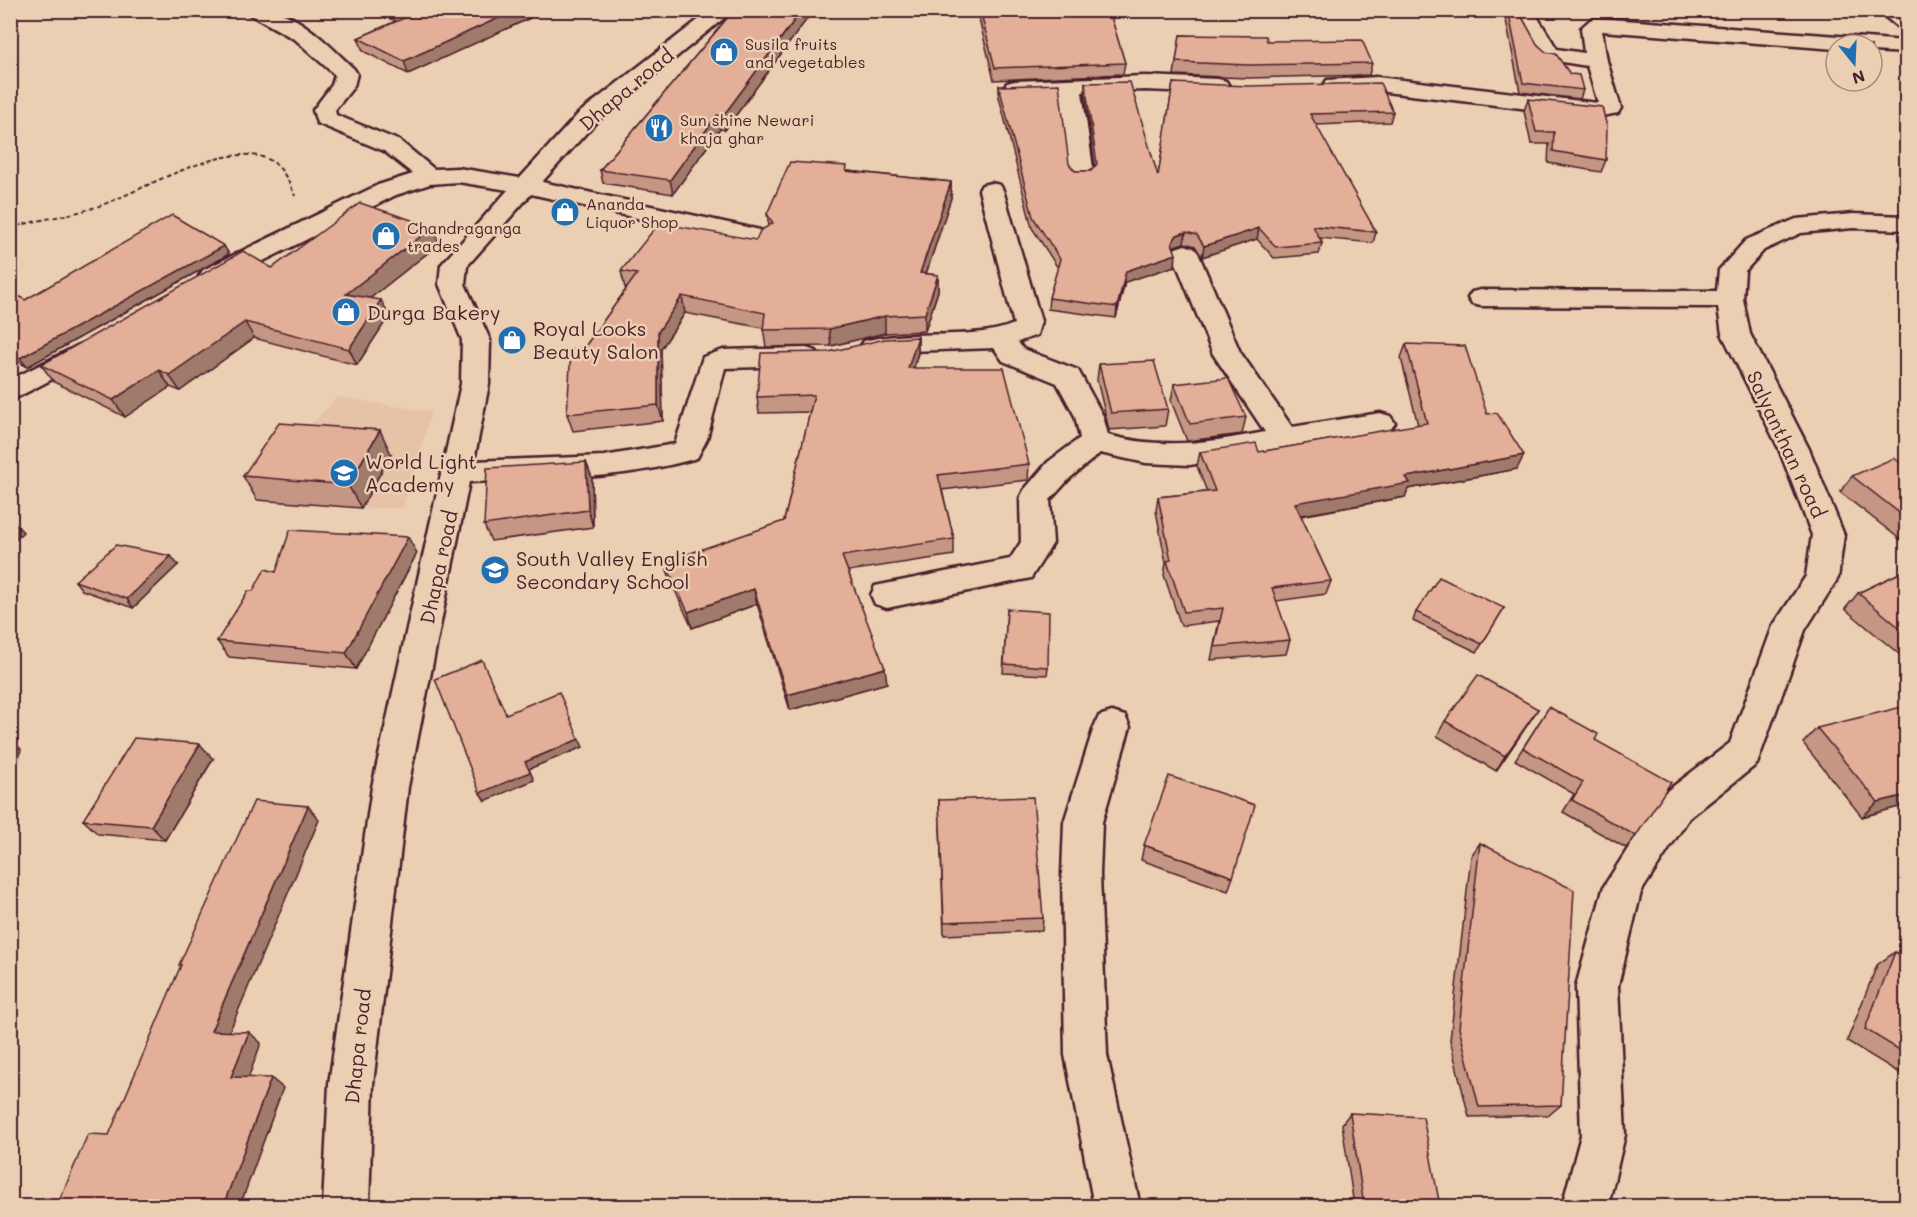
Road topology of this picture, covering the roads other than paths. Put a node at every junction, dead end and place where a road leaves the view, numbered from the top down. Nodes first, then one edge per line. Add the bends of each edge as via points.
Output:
1 (252, 10) edge
2 (724, 10) edge
3 (1523, 10) edge
4 (1887, 10) edge
5 (1590, 17) edge
6 (1906, 24) edge
7 (1824, 40) edge
8 (1884, 46) edge
9 (1906, 47) edge
10 (1596, 61) junction
11 (1313, 85) edge
12 (1070, 86) junction
13 (1237, 87) edge
14 (1001, 88) edge
15 (1082, 176) edge
16 (428, 177) junction
17 (527, 186) junction
18 (991, 190) dead end
19 (1906, 223) edge
20 (760, 238) edge
21 (1185, 253) dead end
22 (196, 285) edge
23 (1481, 298) dead end
24 (1730, 299) junction
25 (106, 339) edge
26 (1002, 339) junction
27 (10, 392) edge
28 (1380, 423) dead end
29 (1285, 438) junction
30 (1095, 441) junction
31 (459, 472) junction
32 (887, 595) dead end
33 (1112, 727) dead end
34 (346, 1206) edge
35 (1117, 1206) edge
36 (1585, 1206) edge

1 - 16 street via 294,27 324,50 346,74 343,86 324,110 325,118 396,146 415,159
2 - 17 street, Dhapa road via 587,118
3 - 10 street via 1551,55
4 - 6 street
5 - 7 street
5 - 10 street
8 - 9 street
10 - 11 street via 1610,108 1564,108 1377,84
12 - 13 street via 1145,83
12 - 14 street
12 - 15 street
16 - 17 street via 458,175
16 - 22 street via 387,190 307,227
17 - 20 street
17 - 31 street, Dhapa road via 454,265 452,284 476,340 475,384
18 - 26 street via 1028,321 1027,329
19 - 24 street, Salyanthan road via 1824,223 1796,226 1774,234 1748,250 1732,270
21 - 29 street via 1227,354
23 - 24 street
24 - 36 street, Salyanthan road via 1736,334 1794,449 1828,535 1822,578 1790,627 1744,753 1676,806 1623,886 1597,986 1603,1135
25 - 27 street
26 - 30 street via 1013,355 1068,377 1089,416
26 - 31 street via 886,344 840,356 723,358 712,363 687,451 633,463
28 - 29 street
29 - 30 street via 1201,455 1153,455
30 - 32 street via 1059,470 1035,498 1037,543 1020,569
31 - 34 street, Dhapa road via 390,787 351,1084
33 - 35 street via 1083,822 1081,874 1086,1055

